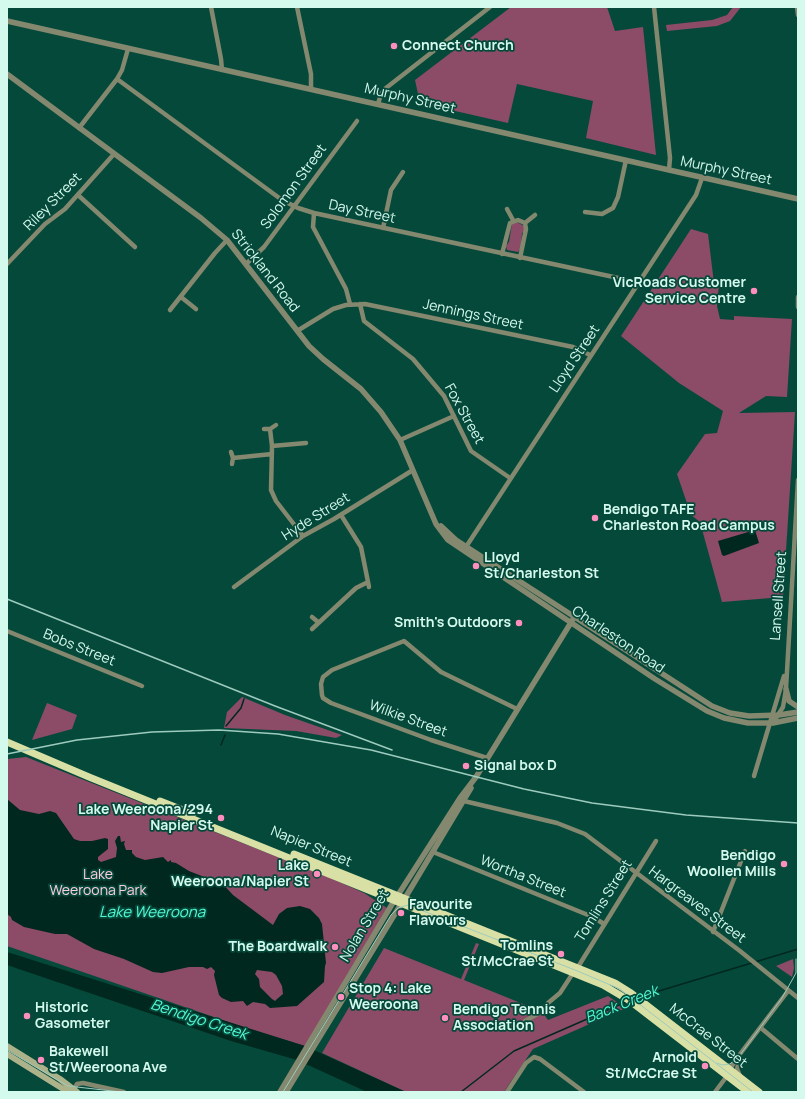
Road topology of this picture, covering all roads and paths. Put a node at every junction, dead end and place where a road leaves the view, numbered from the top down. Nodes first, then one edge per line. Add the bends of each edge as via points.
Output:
1 (211, 7) edge
2 (297, 7) edge
3 (490, 7) edge
4 (654, 7) edge
5 (797, 7) edge
6 (798, 15) edge
7 (7, 22) edge
8 (128, 49) junction
9 (222, 70) junction
10 (7, 74) edge
11 (117, 79) junction
12 (311, 89) junction
13 (378, 104) junction
14 (357, 120) dead end
15 (79, 128) junction
16 (114, 154) junction
17 (626, 160) junction
18 (670, 170) junction
19 (403, 172) dead end
20 (702, 178) junction
21 (78, 195) junction
22 (798, 199) edge
23 (294, 207) junction
24 (507, 209) dead end
25 (585, 212) dead end
26 (314, 213) junction
27 (535, 214) dead end
28 (513, 220) junction
29 (525, 223) junction
30 (383, 228) junction
31 (228, 240) junction
32 (135, 247) dead end
33 (502, 254) junction
34 (520, 258) junction
35 (7, 264) edge
36 (246, 264) junction
37 (638, 285) junction
38 (181, 297) junction
39 (798, 297) edge
40 (350, 304) junction
41 (360, 304) junction
42 (798, 307) edge
43 (170, 310) dead end
44 (196, 310) dead end
45 (297, 331) junction
46 (590, 355) junction
47 (454, 416) junction
48 (276, 425) dead end
49 (264, 429) dead end
50 (270, 429) junction
51 (400, 440) junction
52 (306, 443) dead end
53 (272, 446) junction
54 (231, 452) dead end
55 (272, 454) junction
56 (233, 458) junction
57 (232, 464) dead end
58 (413, 470) junction
59 (510, 478) junction
60 (798, 480) edge
61 (341, 515) junction
62 (303, 536) junction
63 (796, 547) edge
64 (465, 549) junction
65 (234, 587) dead end
66 (574, 616) junction
67 (312, 617) dead end
68 (318, 622) junction
69 (570, 623) junction
70 (312, 628) dead end
71 (7, 631) edge
72 (613, 641) junction
73 (609, 648) junction
74 (786, 666) junction
75 (142, 686) dead end
76 (786, 689) junction
77 (798, 707) edge
78 (517, 709) junction
79 (798, 712) edge
80 (780, 715) junction
81 (772, 716) junction
82 (798, 718) edge
83 (772, 723) junction
84 (7, 743) edge
85 (487, 758) junction
86 (754, 776) dead end
87 (462, 799) junction
88 (656, 841) dead end
89 (430, 850) junction
90 (745, 851) dead end
91 (637, 873) junction
92 (400, 900) junction
93 (604, 924) junction
94 (713, 932) junction
95 (578, 967) junction
96 (573, 973) junction
97 (788, 991) junction
98 (798, 998) edge
99 (525, 1021) dead end
100 (761, 1028) junction
101 (7, 1046) edge
102 (741, 1053) junction
103 (7, 1054) edge
104 (798, 1058) edge
105 (300, 1064) junction
106 (729, 1073) junction
107 (741, 1078) junction
108 (73, 1091) edge
109 (124, 1092) edge
110 (280, 1092) edge
111 (286, 1092) edge
112 (507, 1092) edge
113 (584, 1092) edge
114 (715, 1092) edge
115 (748, 1092) edge
116 (759, 1092) edge

1 - 9 street
2 - 12 street
3 - 13 street via 386,88
4 - 18 street
5 - 6 street
7 - 8 street, Murphy Street
8 - 9 street, Murphy Street
8 - 11 street
9 - 12 street, Murphy Street
10 - 15 street, Strickland Road
11 - 15 street
11 - 23 street, Day Street
12 - 13 street, Murphy Street
13 - 17 street, Murphy Street
14 - 23 street, Solomon Street
15 - 16 street, Strickland Road
16 - 21 street, Riley Street
16 - 31 street, Strickland Road
17 - 18 street, Murphy Street
17 - 25 street via 613,208 602,214
18 - 20 street, Murphy Street
19 - 30 street via 391,190
20 - 22 street, Murphy Street
20 - 37 street, Lloyd Street via 696,195
21 - 32 street
21 - 35 street, Riley Street via 41,228
23 - 26 street, Day Street
23 - 36 street, Solomon Street via 264,247
24 - 28 street
26 - 30 street, Day Street
26 - 40 street via 313,227 348,292
27 - 29 street
28 - 29 street
28 - 33 street
29 - 34 street via 526,231
30 - 33 street, Day Street
31 - 36 street, Strickland Road
31 - 38 street
33 - 34 street, Day Street
34 - 37 street, Day Street via 622,279
36 - 45 street, Strickland Road
37 - 46 street, Lloyd Street
38 - 43 street
38 - 44 street
39 - 42 street
40 - 41 street, Jennings Street
40 - 45 street via 323,314
41 - 46 street, Jennings Street via 573,347
41 - 47 street, Fox Street via 364,321 418,363 444,396
45 - 51 street, Strickland Road via 323,359 366,394
46 - 59 street, Lloyd Street
47 - 51 street
47 - 59 street, Fox Street via 471,451
48 - 50 street
49 - 50 street
50 - 53 street
51 - 58 street, Strickland Road
52 - 53 street
53 - 55 street
54 - 56 street
55 - 56 street
55 - 62 street via 272,494
56 - 57 street
58 - 61 street, Hyde Street
58 - 64 street, Strickland Road via 432,515
59 - 64 street, Lloyd Street
60 - 63 street, Lansell Street
61 - 62 street, Hyde Street
61 - 68 street via 361,547 369,585 356,588
62 - 65 street, Hyde Street
63 - 74 street, Lansell Street
64 - 66 street, Charleston Road
64 - 69 street, Charleston Road
66 - 69 street, Nolan Street
66 - 72 street, Charleston Road
67 - 68 street
68 - 70 street
69 - 73 street, Charleston Road
69 - 78 street, Nolan Street
71 - 75 street, Bobs Street
72 - 73 street
72 - 81 street, Charleston Road via 718,708 744,716
73 - 83 street, Charleston Road via 716,715 742,722
74 - 76 street, Lansell Street
74 - 81 street, Lansell Street
76 - 77 street via 789,701
76 - 80 street, Lansell Street
78 - 85 street, Nolan Street
78 - 85 street, Wilkie Street via 441,672 403,641 323,676 323,698 431,740
79 - 80 street, Charleston Road
80 - 81 street, Charleston Road
80 - 83 street, Lansell Street
81 - 83 street, Lansell Street
82 - 83 street, Charleston Road
83 - 86 street, Lansell Street
84 - 92 highway, Napier Street
85 - 87 street, Nolan Street
87 - 89 street, Nolan Street
87 - 91 street, Hargreaves Street via 576,829
88 - 91 street, Tomlins Street
89 - 92 street, Nolan Street
89 - 93 street, Wortha Street via 593,917
90 - 94 street
91 - 93 street, Tomlins Street
91 - 94 street, Hargreaves Street
92 - 95 highway, Napier Street
92 - 96 highway, Napier Street
92 - 105 street, Nolan Street
93 - 95 street, Tomlins Street
94 - 97 street, Hargreaves Street
95 - 96 highway, Tomlins Street
95 - 106 highway, McCrae Street via 633,994
96 - 99 street via 560,993 541,1012
96 - 106 highway, McCrae Street via 625,997
97 - 98 street, Hargreaves Street
97 - 100 street
100 - 102 street
100 - 104 street
101 - 108 main road
102 - 106 street
102 - 107 street via 737,1069
103 - 108 main road
105 - 110 street, Nolan Street
105 - 111 street, Nolan Street
106 - 107 highway, McCrae Street
106 - 114 street
106 - 115 highway, McCrae Street
107 - 116 highway, McCrae Street
108 - 109 street via 77,1084 83,1083
112 - 113 street via 526,1063 534,1057

